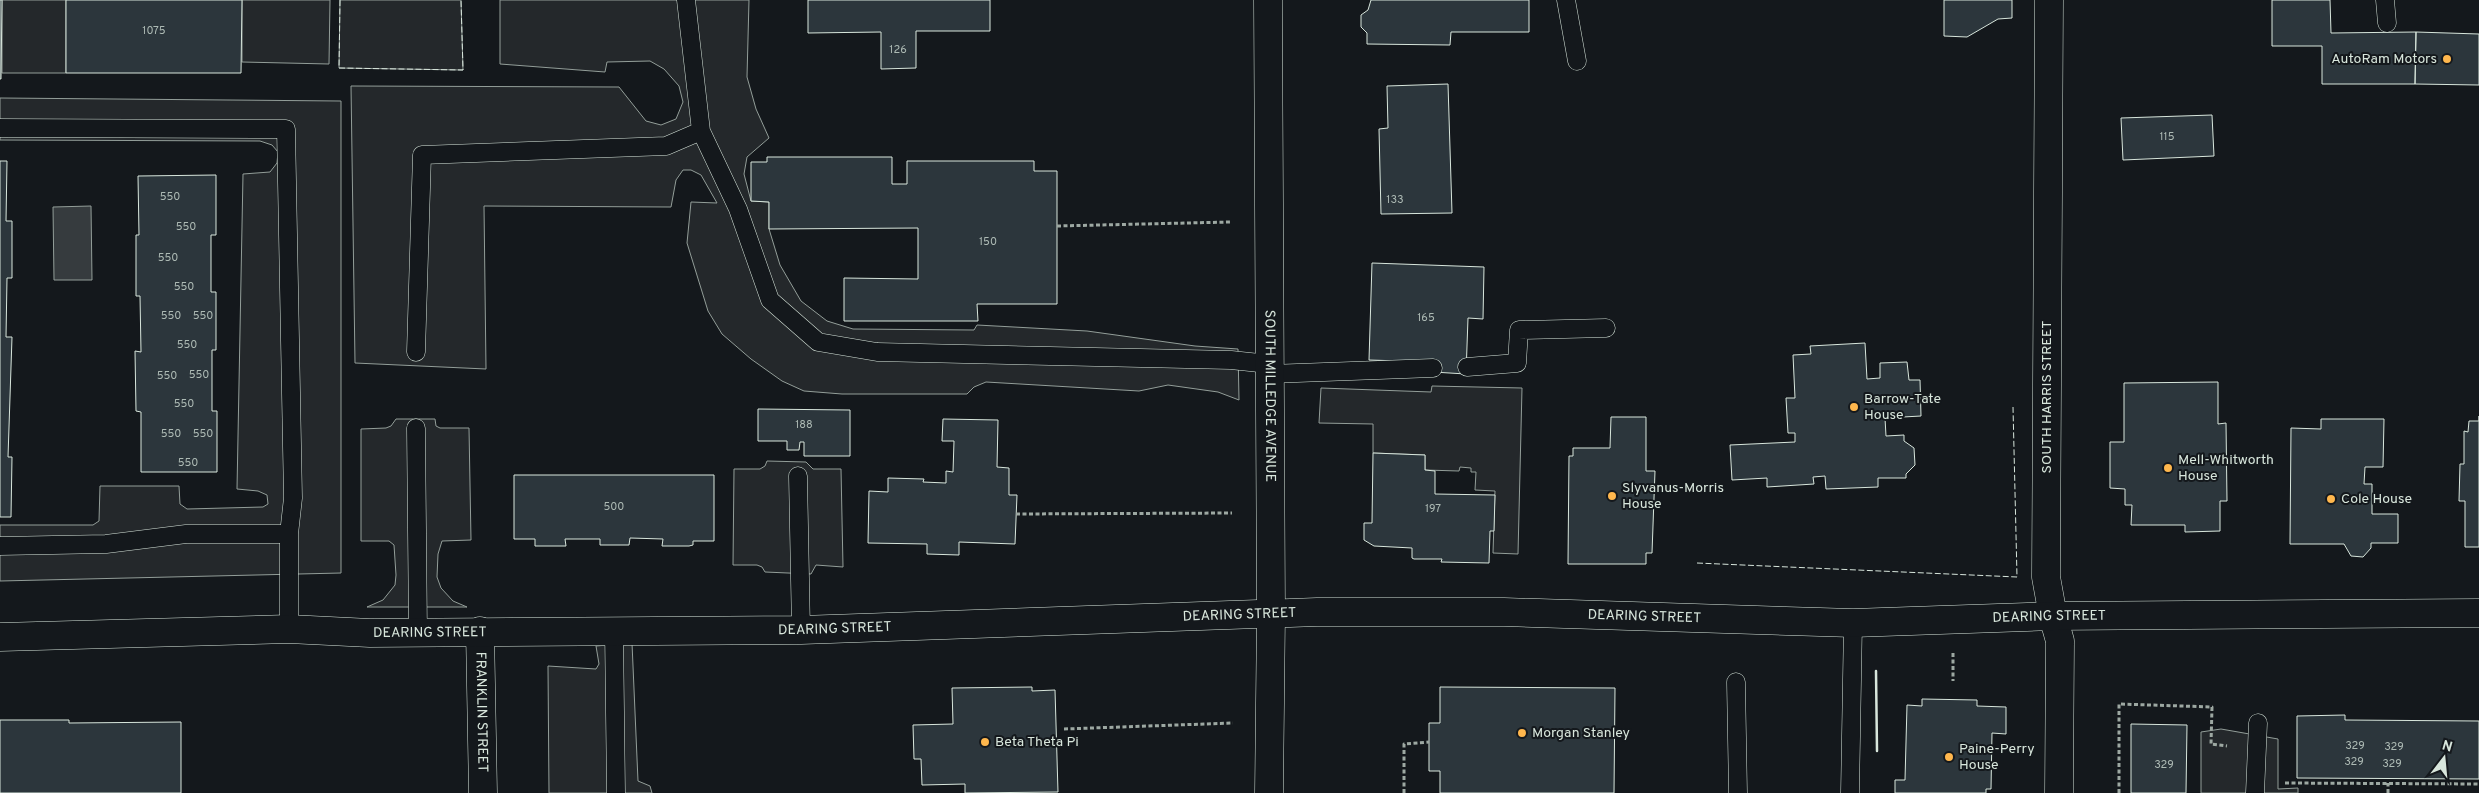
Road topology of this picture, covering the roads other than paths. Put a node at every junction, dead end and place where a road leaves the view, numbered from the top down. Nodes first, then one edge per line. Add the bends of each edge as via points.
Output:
1 (686, 0) edge
2 (1268, 0) edge
3 (1566, 0) edge
4 (2050, 0) edge
5 (2385, 0) edge
6 (2386, 23) dead end
7 (1577, 62) dead end
8 (0, 128) edge
9 (701, 131) junction
10 (1606, 328) dead end
11 (416, 352) dead end
12 (1466, 367) dead end
13 (1433, 368) dead end
14 (1268, 369) junction
15 (416, 428) dead end
16 (798, 476) dead end
17 (289, 534) junction
18 (0, 546) edge
19 (2479, 613) edge
20 (1271, 614) junction
21 (2053, 616) junction
22 (1853, 623) junction
23 (289, 629) junction
24 (801, 630) junction
25 (480, 631) junction
26 (614, 631) junction
27 (418, 632) junction
28 (0, 637) edge
29 (1736, 682) dead end
30 (2258, 723) dead end
31 (2255, 788) edge
32 (483, 793) edge
33 (616, 793) edge
34 (1270, 793) edge
35 (1738, 793) edge
36 (1850, 793) edge
37 (2059, 793) edge

1 - 9 lane
2 - 14 street, SOUTH MILLEDGE AVENUE
3 - 7 lane
4 - 21 street, SOUTH HARRIS STREET via 2046,577
5 - 6 lane
8 - 17 lane via 286,129 293,498
9 - 11 lane via 666,146 422,155
9 - 14 lane via 738,209 770,300 818,342 877,352 1231,360
10 - 12 lane via 1519,330 1517,363
13 - 14 lane
14 - 20 street, SOUTH MILLEDGE AVENUE
15 - 27 lane
16 - 24 lane
17 - 18 lane via 186,534 106,544
17 - 23 lane
19 - 21 street, DEARING STREET
20 - 22 street, DEARING STREET via 1504,612
20 - 24 street, DEARING STREET
20 - 34 street, SOUTH MILLEDGE AVENUE
21 - 22 street, DEARING STREET
21 - 37 street, SOUTH HARRIS STREET via 2060,641
22 - 36 lane
23 - 27 street, DEARING STREET
23 - 28 street, DEARING STREET
24 - 26 street, DEARING STREET
25 - 26 street, DEARING STREET
25 - 27 street, DEARING STREET
25 - 32 street, FRANKLIN STREET
26 - 33 lane
29 - 35 lane
30 - 31 lane

